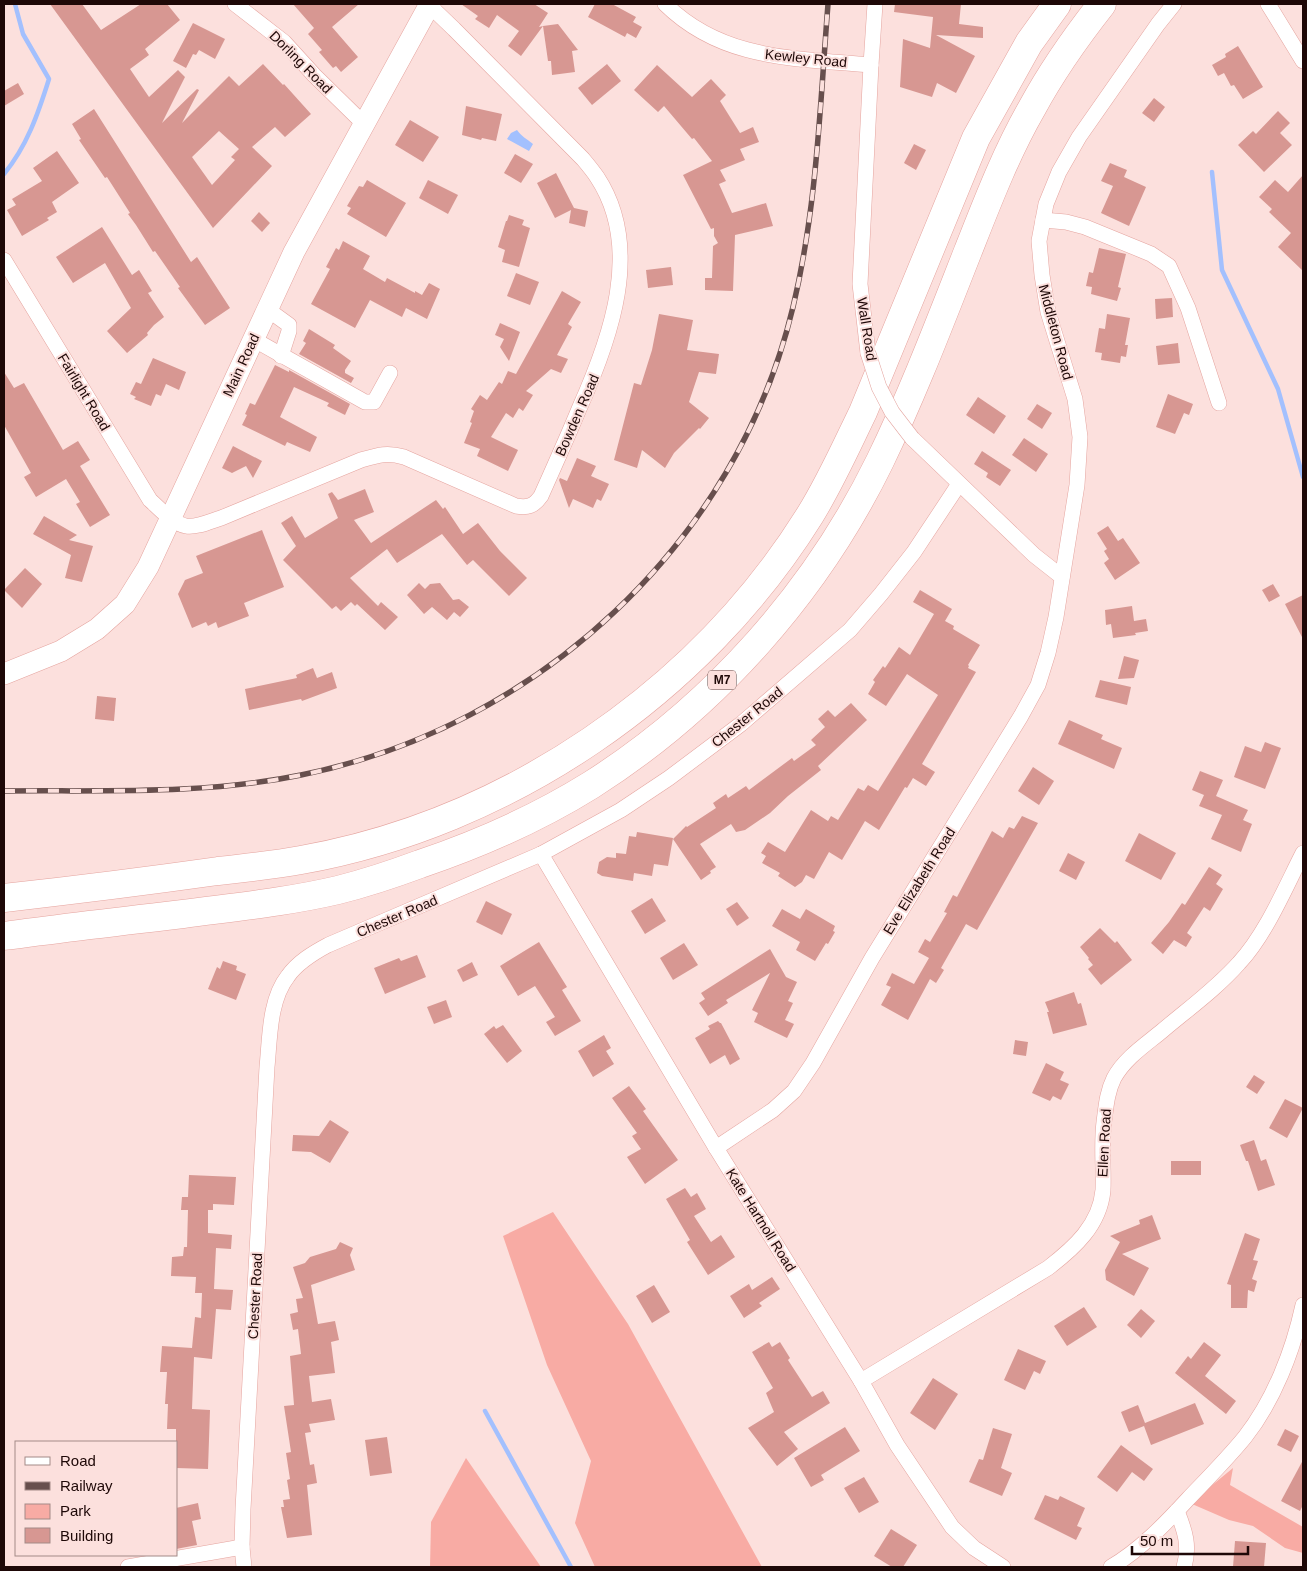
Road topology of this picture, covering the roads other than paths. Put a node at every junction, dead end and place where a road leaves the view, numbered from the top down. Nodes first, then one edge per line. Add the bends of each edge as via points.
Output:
1 (235, 4) edge
2 (665, 4) edge
3 (875, 4) edge
4 (1057, 4) edge
5 (1102, 4) edge
6 (1174, 4) edge
7 (1268, 4) edge
8 (429, 5) edge
9 (1303, 61) edge
10 (870, 64) junction
11 (363, 124) junction
12 (1043, 220) junction
13 (4, 260) edge
14 (267, 309) junction
15 (253, 339) junction
16 (281, 356) junction
17 (390, 373) dead end
18 (1219, 402) dead end
19 (959, 484) junction
20 (170, 518) junction
21 (1062, 577) junction
22 (4, 674) edge
23 (1303, 853) edge
24 (540, 854) junction
25 (4, 898) edge
26 (4, 936) edge
27 (716, 1148) junction
28 (1303, 1305) edge
29 (861, 1381) junction
30 (1176, 1512) junction
31 (242, 1547) junction
32 (128, 1567) edge
33 (244, 1567) edge
34 (1003, 1567) edge
35 (1111, 1567) edge
36 (1184, 1567) edge

1 - 11 street, Dorling Road via 284,42
2 - 10 street, Kewley Road via 696,28 755,53
3 - 10 street, Wall Road
4 - 25 highway, M7 via 1029,43 976,138 863,412 810,514 771,572 680,671 610,726 561,759 502,794 427,825 302,860
5 - 26 highway, M7 via 1070,46 1030,110 991,193 922,368 879,463 845,523 804,585 757,644 710,692 660,735 592,785 540,814 462,850 362,884 254,905
6 - 12 street, Middleton Road via 1079,137 1059,172
7 - 9 street
8 - 11 main road, Main Road
8 - 20 street, Bowden Road via 583,159 597,177 614,214 621,263 615,310 600,363 541,496 535,504 516,506 392,453 361,460 221,518 186,526
10 - 19 street, Wall Road, bridge via 860,284 868,352 879,387 912,438
11 - 14 main road, Main Road
12 - 18 street via 1085,227 1151,254 1169,266 1188,308
12 - 21 street, Middleton Road via 1039,241 1048,312 1075,399 1080,437 1077,485
13 - 20 street, Fairlight Road via 150,500
14 - 15 main road, Main Road
14 - 16 street via 289,324
15 - 16 street
15 - 20 main road, Main Road
16 - 17 street via 365,402 374,402
19 - 21 street, Wall Road
19 - 24 street, Chester Road via 914,552 881,594 850,630 812,664 670,778 605,819
20 - 22 main road, Main Road via 148,567 125,604 96,629 61,651
21 - 27 street, Eve Elizabeth Road via 1048,653 1038,685 872,958 813,1063 794,1091 773,1110
23 - 29 street, Ellen Road via 1256,941 1240,963 1119,1069 1106,1102 1101,1202 1094,1222 1084,1235 1048,1268
24 - 27 street, Kate Hartnoll Road
24 - 31 street, Chester Road via 328,945 295,967 278,993 270,1035
27 - 29 street, Kate Hartnoll Road
28 - 30 street via 1288,1356 1258,1418 1228,1457
29 - 34 street, Kate Hartnoll Road via 897,1445 952,1526 974,1548
30 - 35 street via 1126,1558
30 - 36 street via 1187,1537
31 - 32 street
31 - 33 street, Chester Road

